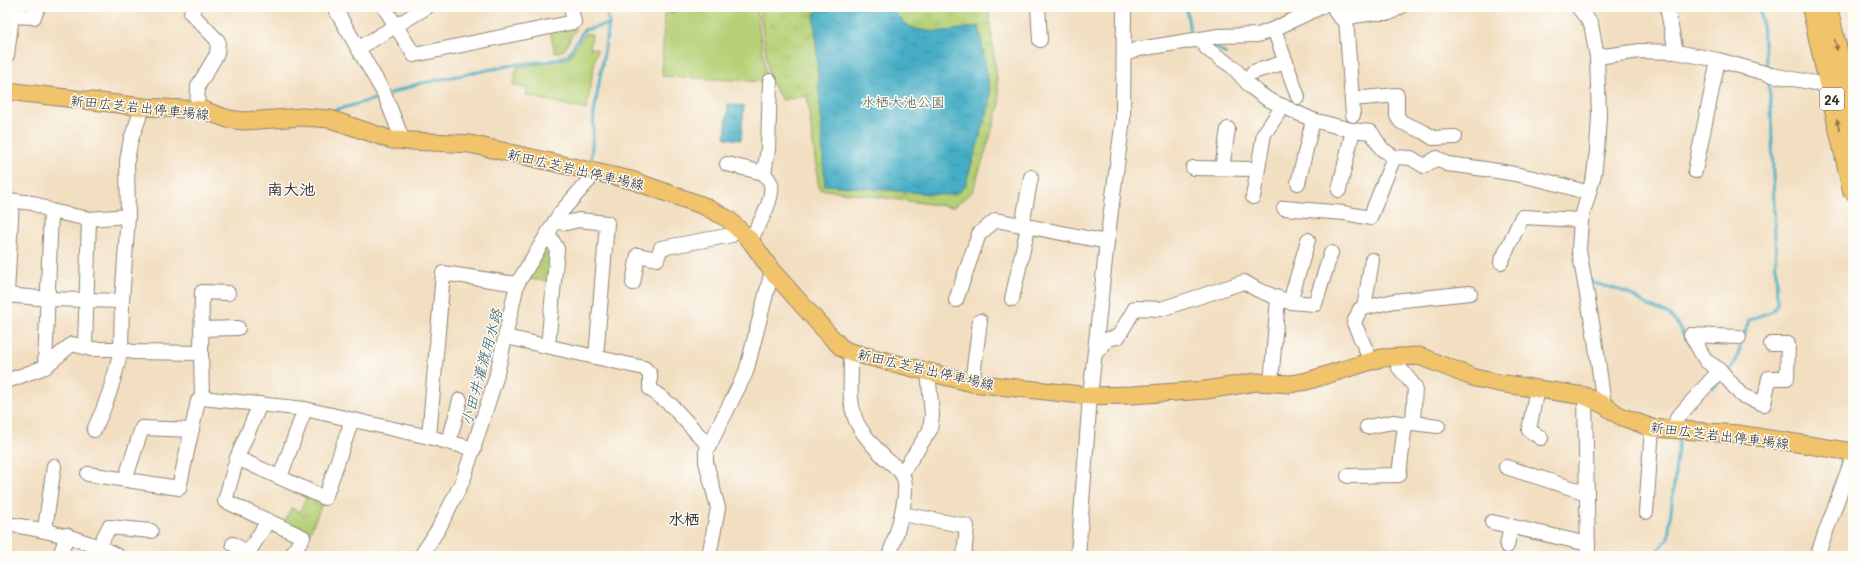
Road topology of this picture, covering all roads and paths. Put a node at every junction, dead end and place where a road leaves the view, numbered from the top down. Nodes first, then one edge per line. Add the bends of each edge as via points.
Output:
1 (38, 7) edge
2 (194, 7) edge
3 (334, 7) edge
4 (384, 7) edge
5 (427, 7) edge
6 (571, 7) edge
7 (1038, 7) edge
8 (1124, 7) edge
9 (1321, 7) edge
10 (1334, 7) edge
11 (1400, 7) edge
12 (1578, 7) edge
13 (1667, 7) edge
14 (1812, 7) edge
15 (1827, 7) edge
16 (1346, 18) junction
17 (11, 20) edge
18 (395, 25) junction
19 (1274, 29) junction
20 (1200, 39) junction
21 (1040, 40) dead end
22 (359, 48) junction
23 (1676, 52) junction
24 (1124, 54) junction
25 (7, 55) edge
26 (1597, 57) junction
27 (1718, 60) junction
28 (1286, 62) junction
29 (1253, 72) dead end
30 (770, 81) dead end
31 (1843, 88) edge
32 (7, 91) edge
33 (1298, 97) dead end
34 (1352, 99) junction
35 (1283, 106) junction
36 (143, 108) junction
37 (197, 110) junction
38 (1353, 115) dead end
39 (1853, 119) edge
40 (1313, 120) junction
41 (1228, 129) dead end
42 (1353, 130) junction
43 (1455, 137) dead end
44 (1432, 138) junction
45 (403, 140) junction
46 (1394, 157) junction
47 (1437, 158) junction
48 (727, 164) dead end
49 (1193, 168) dead end
50 (1222, 168) junction
51 (1257, 169) junction
52 (597, 171) junction
53 (1696, 171) dead end
54 (764, 173) junction
55 (1031, 177) dead end
56 (1298, 184) dead end
57 (1339, 190) dead end
58 (1853, 190) edge
59 (1588, 193) junction
60 (1253, 197) dead end
61 (9, 200) edge
62 (1284, 208) dead end
63 (51, 211) junction
64 (128, 216) junction
65 (89, 219) junction
66 (1581, 220) junction
67 (555, 221) junction
68 (1025, 226) junction
69 (548, 233) junction
70 (744, 234) junction
71 (1308, 240) dead end
72 (1107, 242) junction
73 (1331, 253) dead end
74 (1372, 260) dead end
75 (1501, 262) dead end
76 (772, 271) junction
77 (633, 283) dead end
78 (513, 284) junction
79 (228, 293) dead end
80 (1470, 293) dead end
81 (7, 294) edge
82 (49, 299) junction
83 (1012, 299) dead end
84 (86, 300) junction
85 (956, 300) dead end
86 (1284, 300) junction
87 (122, 301) junction
88 (1364, 308) junction
89 (980, 321) dead end
90 (238, 328) dead end
91 (202, 329) junction
92 (506, 337) junction
93 (1739, 337) dead end
94 (1771, 344) dead end
95 (85, 346) junction
96 (548, 346) junction
97 (121, 349) junction
98 (850, 352) junction
99 (201, 353) junction
100 (1095, 354) junction
101 (1399, 356) junction
102 (596, 357) junction
103 (1371, 361) junction
104 (45, 367) junction
105 (1720, 370) junction
106 (928, 371) junction
107 (7, 381) edge
108 (972, 383) junction
109 (1271, 383) junction
110 (1537, 388) junction
111 (1090, 396) junction
112 (1585, 396) junction
113 (202, 398) junction
114 (460, 400) dead end
115 (260, 404) junction
116 (1604, 405) junction
117 (305, 409) junction
118 (352, 420) junction
119 (1409, 423) junction
120 (1438, 426) dead end
121 (1367, 427) dead end
122 (1652, 428) junction
123 (1674, 429) junction
124 (94, 430) dead end
125 (192, 430) junction
126 (429, 437) junction
127 (1542, 438) dead end
128 (449, 442) junction
129 (708, 445) junction
130 (471, 448) junction
131 (1853, 452) edge
132 (1853, 456) edge
133 (237, 458) junction
134 (54, 466) dead end
135 (1506, 467) dead end
136 (88, 474) dead end
137 (902, 474) junction
138 (1348, 476) dead end
139 (280, 477) junction
140 (126, 480) junction
141 (1587, 493) junction
142 (1646, 512) dead end
143 (902, 514) junction
144 (268, 521) junction
145 (1492, 522) dead end
146 (7, 524) edge
147 (1511, 526) junction
148 (45, 529) junction
149 (151, 531) dead end
150 (67, 535) junction
151 (233, 544) dead end
152 (1507, 546) dead end
153 (100, 547) junction
154 (1588, 550) edge
155 (247, 554) edge
156 (60, 556) edge
157 (118, 556) edge
158 (291, 556) edge
159 (421, 556) edge
160 (709, 556) edge
161 (889, 556) edge
162 (964, 556) edge
163 (1078, 556) edge
164 (1817, 556) edge

1 - 17 street via 34,17
2 - 37 street via 191,13 218,41 217,54 198,86
3 - 22 street
4 - 18 street
5 - 18 street
6 - 18 street via 574,22 414,55
7 - 21 street
8 - 24 street
9 - 19 street
10 - 16 street via 1341,18
11 - 16 street via 1389,13
12 - 26 street via 1591,24
13 - 23 street
14 - 31 highway, 24
15 -> 31 highway, 24
16 - 34 street
17 - 25 street
18 - 22 street
19 - 20 street via 1258,35
19 - 28 street
20 - 24 street via 1139,49
20 - 35 street via 1251,87 1267,99
22 - 45 street via 384,93
23 - 26 street via 1640,51
23 - 27 street
24 - 72 street via 1123,119
26 - 59 street via 1599,116 1594,175
27 - 31 street via 1768,74
27 - 53 street
28 - 29 street
28 - 33 street
30 - 54 street via 768,149
31 - 39 highway, 24
58 -> 31 highway, 24
32 - 36 main road, 新田広芝岩出停車場線
34 - 38 street
34 - 44 street via 1397,95 1397,116 1401,122
35 - 40 street
35 - 51 street via 1264,134
36 - 37 main road, 新田広芝岩出停車場線
36 - 64 street via 131,139 127,161
37 - 45 main road, 新田広芝岩出停車場線 via 228,119 330,119 392,140
40 - 42 street
40 - 56 street
41 - 50 street
42 - 46 street via 1372,132 1382,149
42 - 57 street
43 - 44 street
44 - 47 street via 1430,155
45 - 52 main road, 新田広芝岩出停車場線 via 470,144
46 - 47 street via 1411,158 1424,166
46 - 62 street via 1370,218
47 - 59 street via 1447,164 1544,179
48 - 54 street
49 - 50 street
50 - 51 street
51 - 60 street
52 - 67 street
52 - 70 main road, 新田広芝岩出停車場線 via 648,185 704,206 728,219
54 - 70 street via 771,184 769,200 759,227
55 - 68 street
59 - 66 street
61 - 63 street via 33,203
61 - 81 street
63 - 65 street
63 - 82 street
64 - 65 street
64 - 87 street
65 - 84 street
66 - 75 street via 1522,216
66 - 116 street via 1579,250
67 - 69 street
67 - 102 street via 607,223
68 - 72 street
68 - 83 street
68 - 85 street via 996,220 978,234
69 - 78 street
69 - 96 street via 557,249
70 - 76 main road, 新田広芝岩出停車場線
70 - 77 street via 660,248 657,259 638,255
71 - 86 street
72 - 100 street
73 - 86 street via 1315,304
74 - 88 street
76 - 98 main road, 新田広芝岩出停車場線 via 830,336
76 - 129 street via 746,372
78 - 92 street
78 - 126 street via 443,273
79 - 91 street via 202,292
80 - 88 street via 1394,301
81 - 82 street
82 - 84 street
82 - 104 street
84 - 87 street
84 - 95 street
86 - 100 street via 1244,282 1161,309 1136,308 1118,337 1108,339
86 - 109 street
87 - 97 street
88 - 103 street via 1360,309 1354,323
89 - 108 street
90 - 91 street
91 - 99 street
92 - 96 street
92 - 130 street via 496,378
93 - 105 street via 1691,335 1706,362
94 - 105 street via 1788,344 1787,378 1769,378 1764,404 1741,395
95 - 97 street via 91,349
95 - 104 street via 72,344
96 - 102 street
97 - 99 street via 133,352
97 - 124 street via 115,379
98 - 106 main road, 新田広芝岩出停車場線
98 - 137 street via 852,369 849,398 855,419 875,448
99 - 113 street
100 - 111 street
101 - 103 main road, 新田広芝岩出停車場線
101 - 110 main road, 新田広芝岩出停車場線 via 1419,356 1476,378
101 - 119 street via 1398,366 1415,387
102 - 129 street via 644,368 650,374 650,389 671,405
103 - 109 main road, 新田広芝岩出停車場線 via 1307,381 1290,384
104 - 107 street
105 - 123 street via 1677,418
106 - 108 main road, 新田広芝岩出停車場線
106 - 137 street via 932,415 930,430
108 - 111 main road, 新田広芝岩出停車場線
109 - 111 main road, 新田広芝岩出停車場線 via 1256,382 1206,390
110 - 112 main road, 新田広芝岩出停車場線
110 - 127 street via 1529,430
111 - 163 street
112 - 116 main road, 新田広芝岩出停車場線
112 - 141 street
113 - 115 street
113 - 125 street via 198,401
114 - 128 street
115 - 117 street
115 - 133 street
116 - 122 main road, 新田広芝岩出停車場線 via 1620,416
117 - 118 street
117 - 139 street
118 - 126 street
118 - 139 street via 325,498
119 - 120 street
119 - 121 street via 1393,422
119 - 138 street via 1399,475
122 - 123 main road, 新田広芝岩出停車場線
122 - 142 street
123 - 131 main road, 新田広芝岩出停車場線 via 1738,434
125 - 140 street via 142,428
125 - 140 street via 179,488
126 - 128 street
128 - 130 street
129 - 160 street via 706,462 718,508
130 - 159 street via 463,480 440,528
132 - 164 street
133 - 139 street
133 - 144 street via 225,501
134 - 148 street
135 - 141 street
136 - 140 street
137 - 143 street via 906,483
141 - 154 street
143 - 161 street
143 - 162 street via 967,526
144 - 155 street
144 - 158 street via 303,537
145 - 147 street
146 - 148 street
147 - 152 street
147 - 154 street
148 - 150 street
149 - 153 street via 109,528
150 - 153 street
150 - 156 street
151 - 155 street
153 - 157 street

